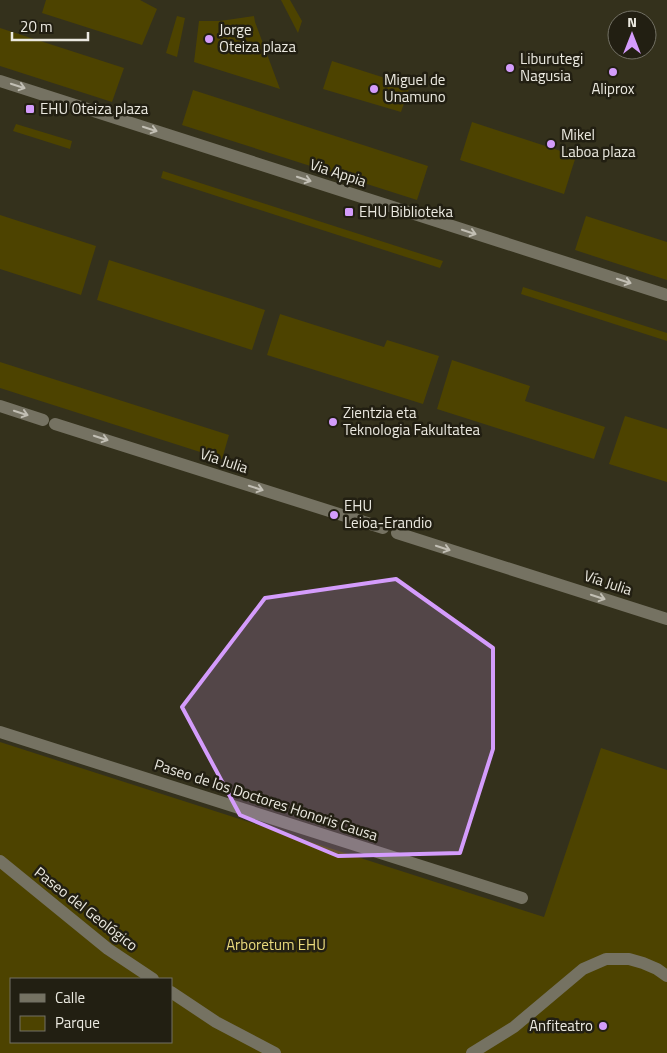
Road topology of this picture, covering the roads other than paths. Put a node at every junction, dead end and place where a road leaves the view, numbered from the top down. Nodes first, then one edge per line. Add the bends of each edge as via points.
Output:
1 (0, 81) edge
2 (667, 295) edge
3 (0, 406) edge
4 (383, 528) dead end
5 (397, 533) dead end
6 (667, 619) edge
7 (0, 732) edge
8 (0, 862) edge
9 (522, 898) dead end
10 (667, 976) edge
11 (152, 978) edge
12 (172, 993) edge
13 (275, 1053) edge
14 (472, 1053) edge

1 -> 2 street, Via Appia
3 -> 4 street, Vía Julia
5 -> 6 street, Vía Julia
7 - 9 street, Paseo de los Doctores Honoris Causa
8 - 11 street, Paseo del Geológico via 108,949
10 - 14 street via 644,963 606,959 583,969 514,1027
12 - 13 street via 216,1022

